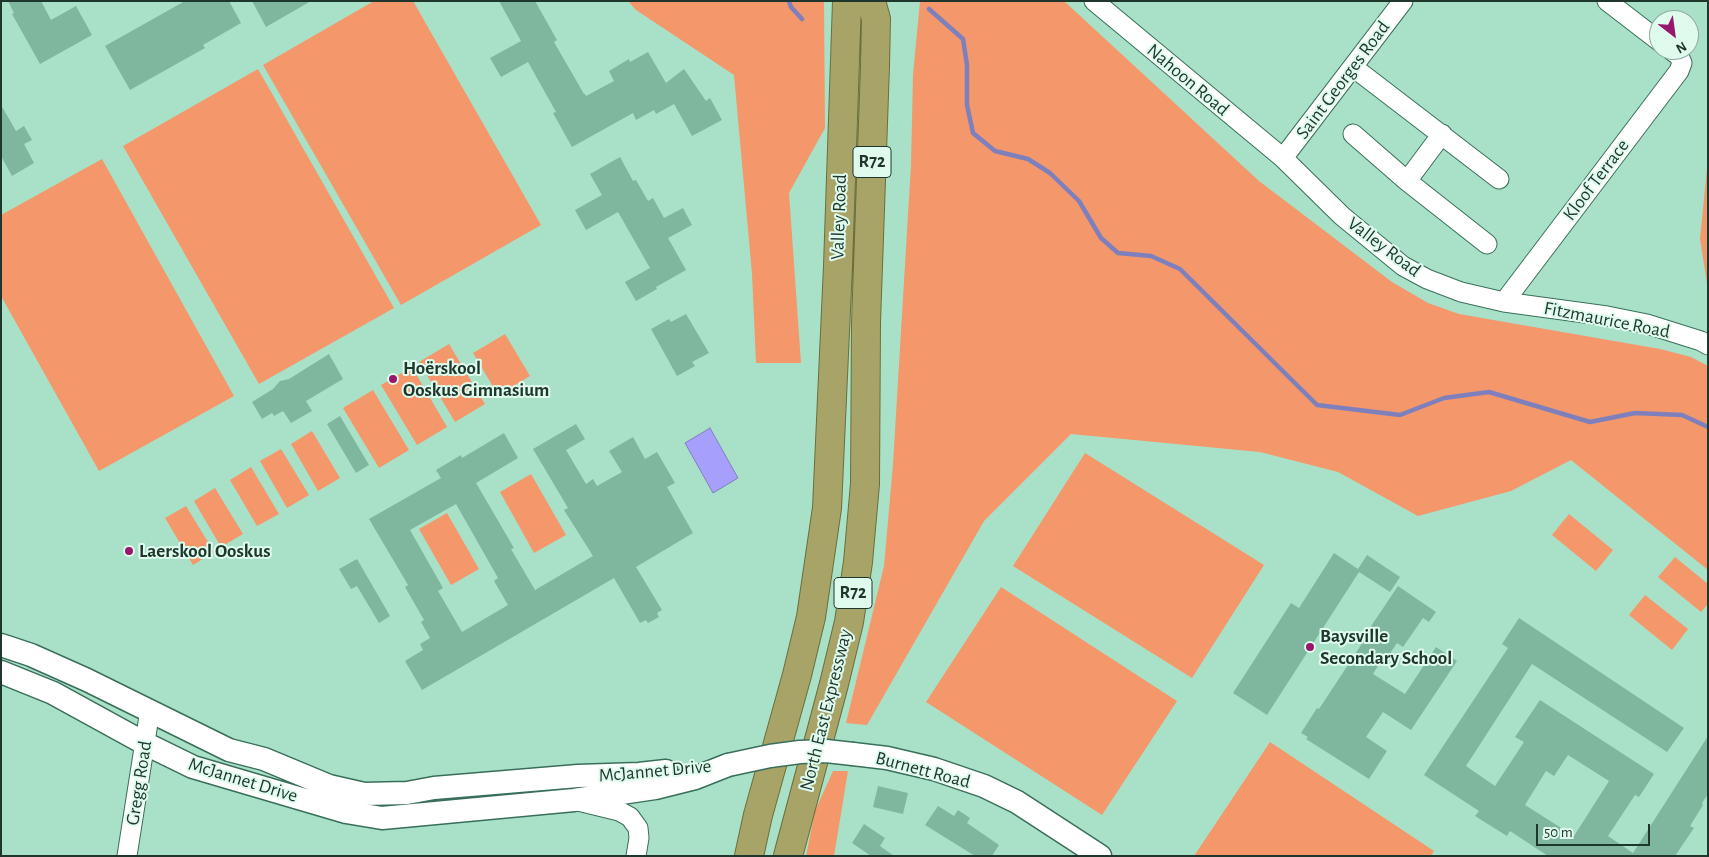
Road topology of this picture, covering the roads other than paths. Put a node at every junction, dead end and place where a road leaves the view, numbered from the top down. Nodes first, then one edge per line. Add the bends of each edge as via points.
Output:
1 (847, 1) edge
2 (1094, 1) edge
3 (1402, 1) edge
4 (1607, 1) edge
5 (876, 7) edge
6 (1649, 33) edge
7 (1680, 60) edge
8 (1353, 67) junction
9 (1353, 134) dead end
10 (1442, 134) junction
11 (1283, 158) junction
12 (1499, 179) dead end
13 (1407, 181) junction
14 (1487, 244) dead end
15 (1504, 302) junction
16 (866, 323) joint
17 (1708, 345) edge
18 (832, 404) joint
19 (1, 645) edge
20 (1, 672) edge
21 (150, 710) junction
22 (146, 744) junction
23 (728, 765) junction
24 (578, 776) junction
25 (625, 792) junction
26 (329, 796) junction
27 (574, 800) junction
28 (127, 856) edge
29 (636, 856) edge
30 (749, 856) edge
31 (788, 856) edge
32 (1100, 856) edge

1 - 18 highway, Valley Road / R72
2 - 11 street, Nahoon Road
3 - 8 street, Saint Georges Road
4 - 6 street
5 - 16 highway, Valley Road / R72
7 - 15 street, Kloof Terrace via 1679,71
8 - 10 street
8 - 11 street, Saint Georges Road
9 - 13 street
10 - 12 street
10 - 13 street
11 - 15 street, Valley Road via 1342,216 1403,266 1461,292
13 - 14 street
15 - 17 street, Fitzmaurice Road via 1647,324
16 - 31 highway, North East Expressway / R72 via 865,484 858,562 836,675
18 - 30 highway, North East Expressway / R72 via 827,508 810,617
19 - 21 street, McJannet Drive via 31,655
20 - 22 street, McJannet Drive via 53,693
21 - 22 street, Gregg Road
21 - 26 street, McJannet Drive via 229,750 264,759
22 - 26 street, McJannet Drive via 193,767
22 - 28 street, Gregg Road
23 - 24 street, McJannet Drive
23 - 25 street, McJannet Drive via 677,783
23 - 32 street, Burnett Road, bridge via 770,756 826,751 887,758 934,769 984,786 1017,802
24 - 25 street via 588,786
24 - 26 street, McJannet Drive via 407,793
25 - 27 street, McJannet Drive
26 - 27 street, McJannet Drive via 346,812 382,818
27 - 29 street via 619,811 630,817 638,828

